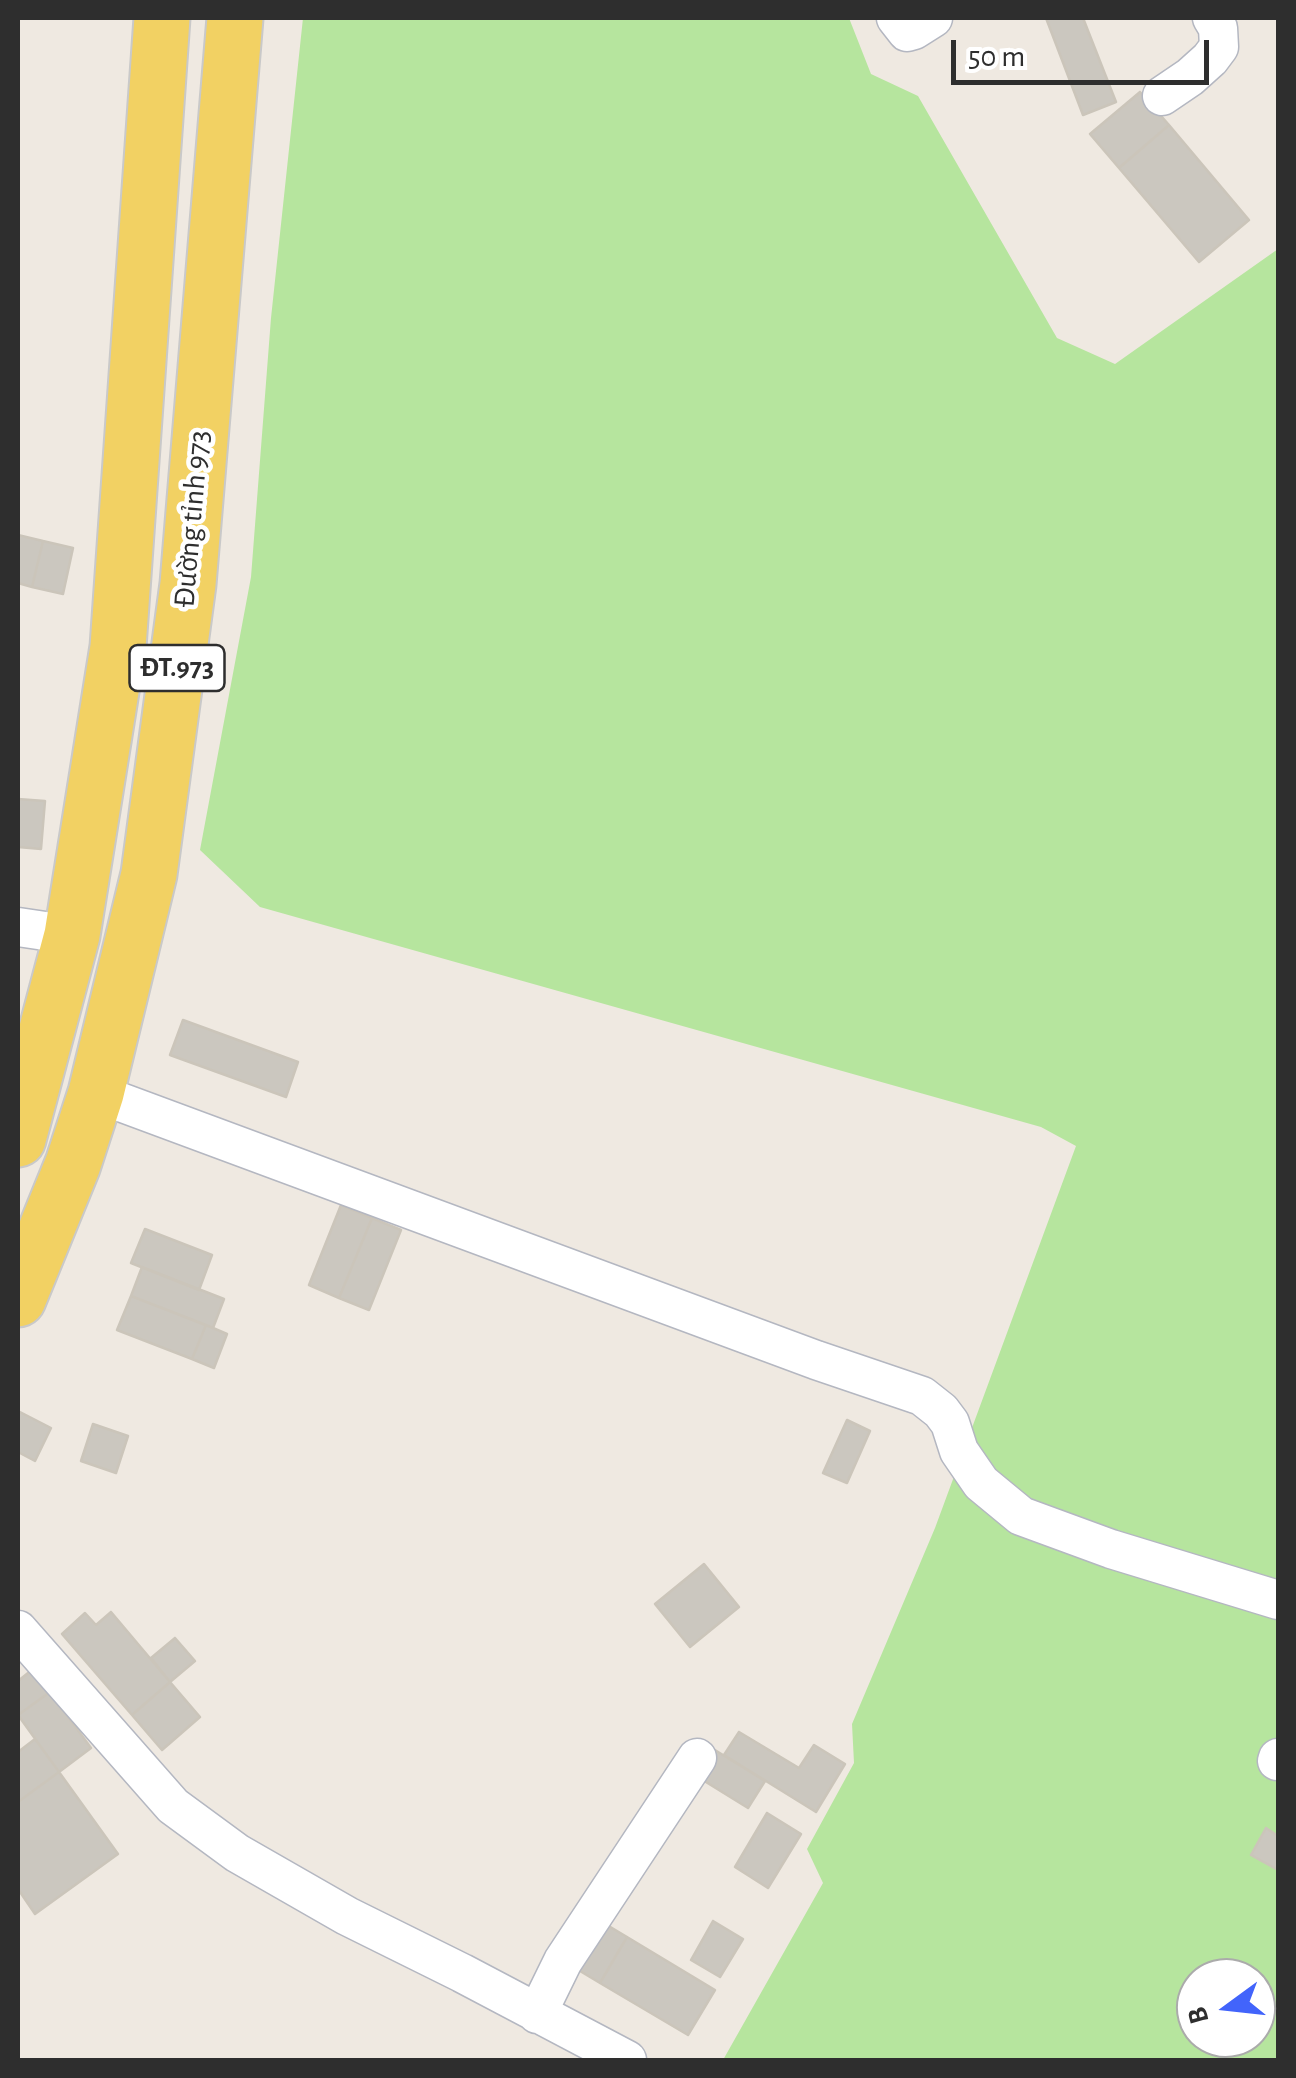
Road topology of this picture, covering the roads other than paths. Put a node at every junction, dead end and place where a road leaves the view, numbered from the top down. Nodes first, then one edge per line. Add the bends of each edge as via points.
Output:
1 (162, 18) edge
2 (234, 18) edge
3 (896, 18) edge
4 (933, 18) edge
5 (1212, 18) edge
6 (1162, 96) dead end
7 (18, 927) edge
8 (72, 935) junction
9 (96, 1093) junction
10 (18, 1139) edge
11 (18, 1298) edge
12 (1278, 1600) edge
13 (18, 1630) edge
14 (696, 1758) dead end
15 (538, 2014) junction
16 (627, 2060) edge

1 - 8 main road, ĐT.973 via 118,647
2 - 9 main road, Đường tỉnh 973 / ĐT.973 via 188,584 150,874
3 - 4 street via 907,32
5 - 6 street via 1219,47
7 - 8 street
8 - 10 main road, ĐT.973
9 - 11 main road, Đường tỉnh 973 / ĐT.973
9 - 12 street via 922,1396 950,1422 981,1483 1021,1516
13 - 15 street via 172,1806 348,1916
14 - 15 street via 563,1961
15 - 16 street

